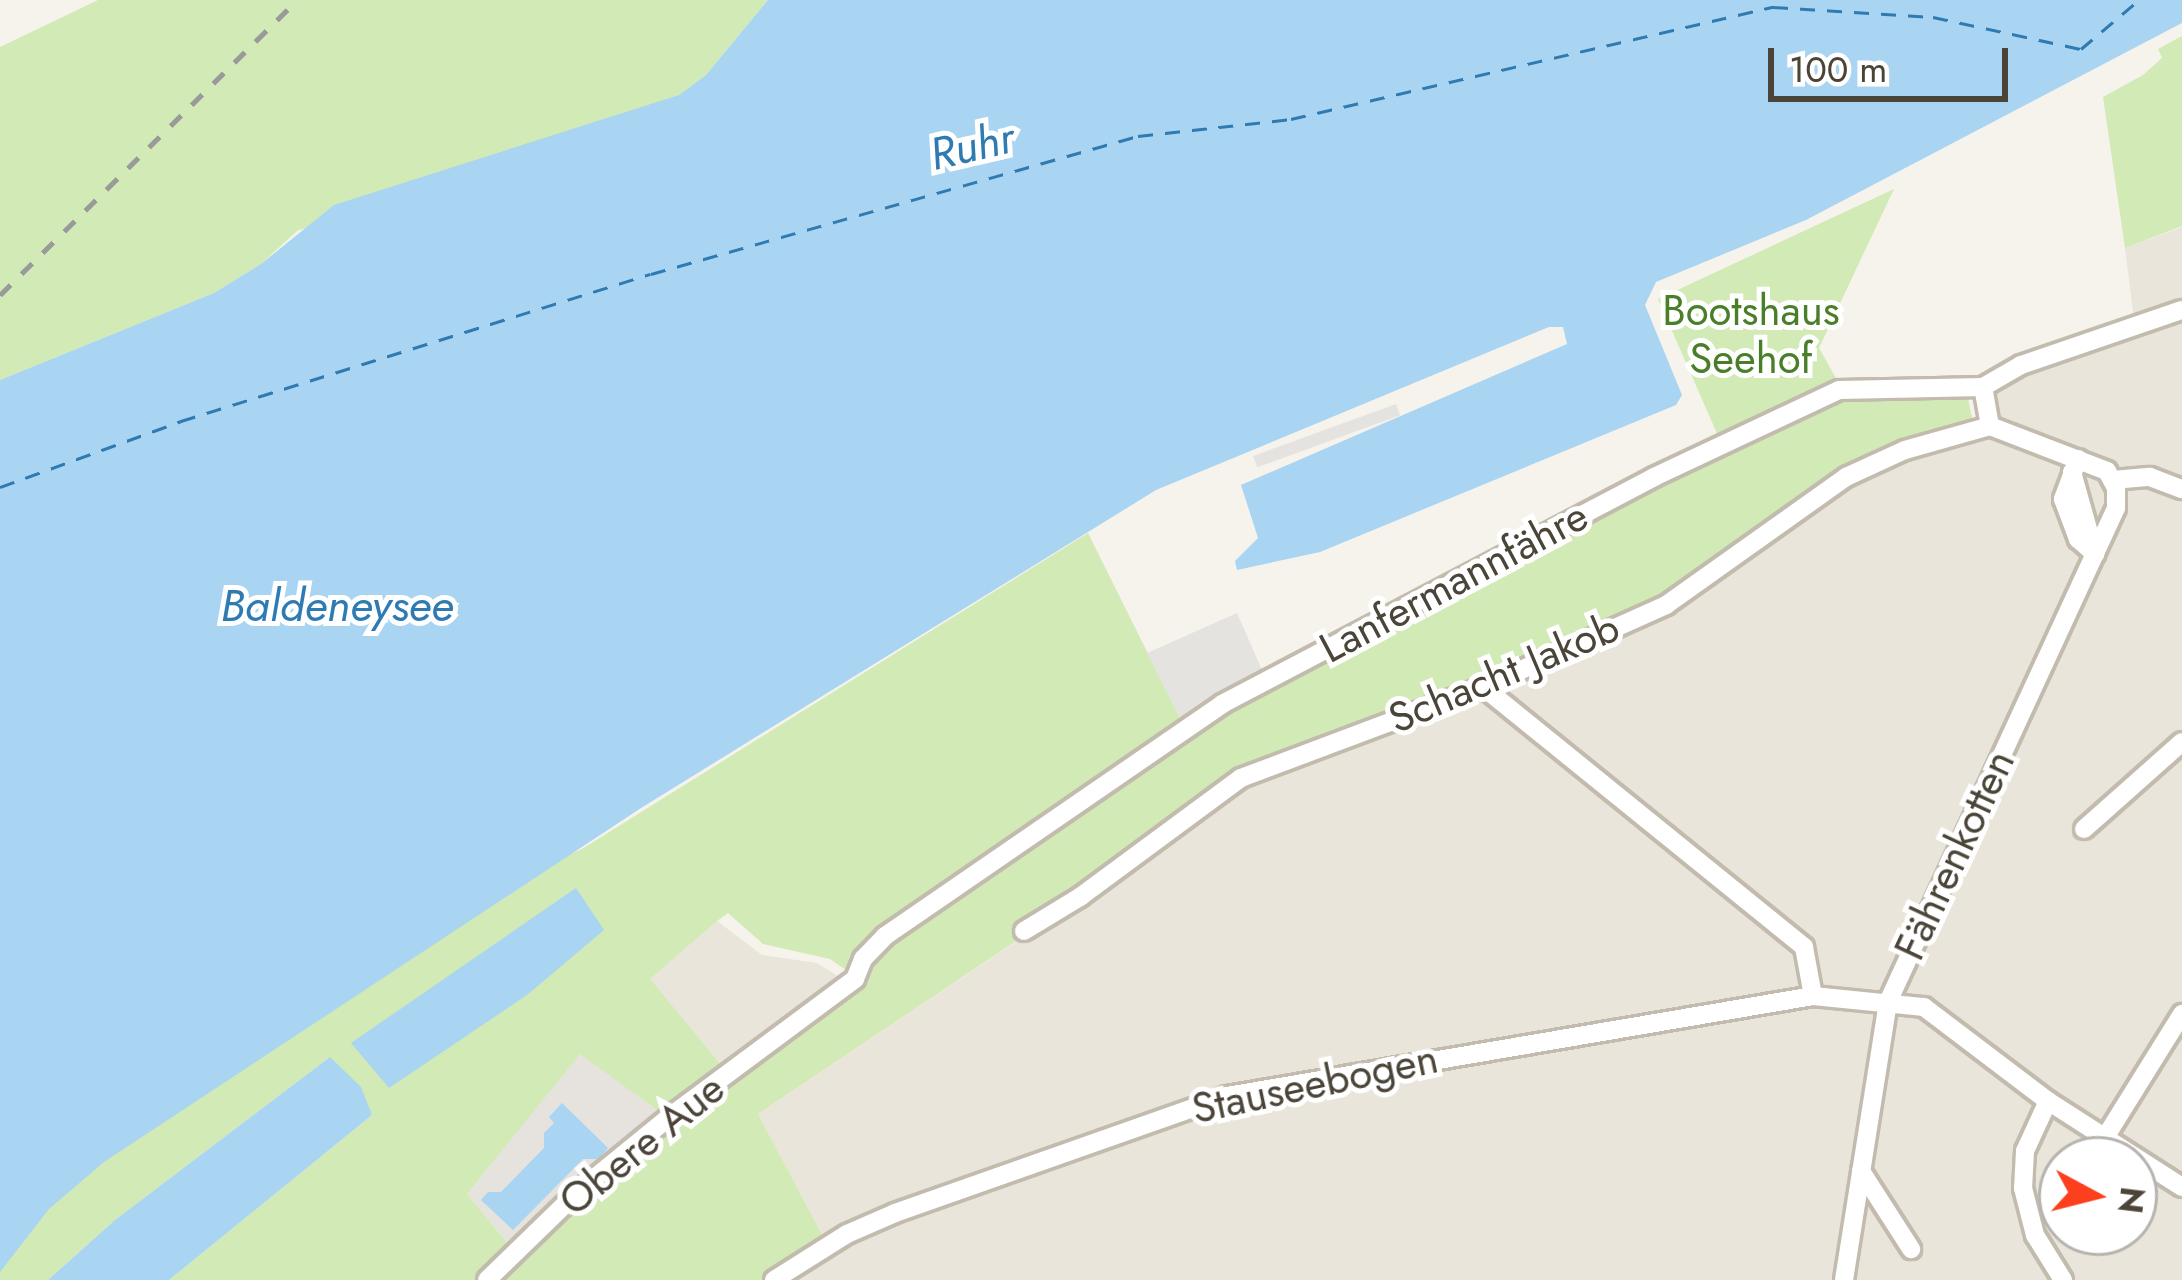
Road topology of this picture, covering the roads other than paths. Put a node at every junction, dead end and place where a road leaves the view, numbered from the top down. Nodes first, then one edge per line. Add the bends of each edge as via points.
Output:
1 (2182, 310) edge
2 (1983, 387) junction
3 (1990, 426) junction
4 (2075, 464) junction
5 (2115, 488) junction
6 (2182, 489) edge
7 (2095, 554) junction
8 (1483, 687) junction
9 (2182, 742) edge
10 (2084, 829) dead end
11 (1024, 931) dead end
12 (1813, 996) junction
13 (1888, 1002) junction
14 (2182, 1015) edge
15 (804, 1020) joint
16 (2048, 1101) junction
17 (2106, 1136) joint
18 (1861, 1172) junction
19 (1911, 1249) dead end
20 (805, 1261) junction
21 (487, 1280) edge
22 (774, 1280) edge
23 (817, 1280) edge
24 (1844, 1280) edge
25 (2063, 1280) edge

1 - 2 street, Lanfermannfähre via 2021,365
2 - 3 street
2 - 15 street, Lanfermannfähre via 1839,390 1654,477 1222,704 885,936 855,979
3 - 4 street
3 - 8 street, Schacht Jakob via 1904,450 1846,477 1666,605
4 - 5 street via 2107,471
4 - 7 street via 2063,499 2078,539
5 - 6 street via 2150,477
5 - 7 street, Fährenkotten
7 - 13 street, Fährenkotten
8 - 11 street, Schacht Jakob via 1241,778
8 - 12 street via 1804,947
9 - 10 street
12 - 13 street, Stauseebogen
12 - 20 street, Stauseebogen via 1227,1096 895,1213
13 - 16 street, Stauseebogen via 1924,1007
13 - 18 street, Fährenkotten
14 - 17 street
15 - 21 street, Obere Aue via 650,1133
16 - 17 street, Stauseebogen
16 - 25 street via 2025,1151 2023,1187 2035,1235
18 - 19 street
18 - 24 street, Fährenkotten
20 - 22 street, Stauseebogen
20 - 23 street

